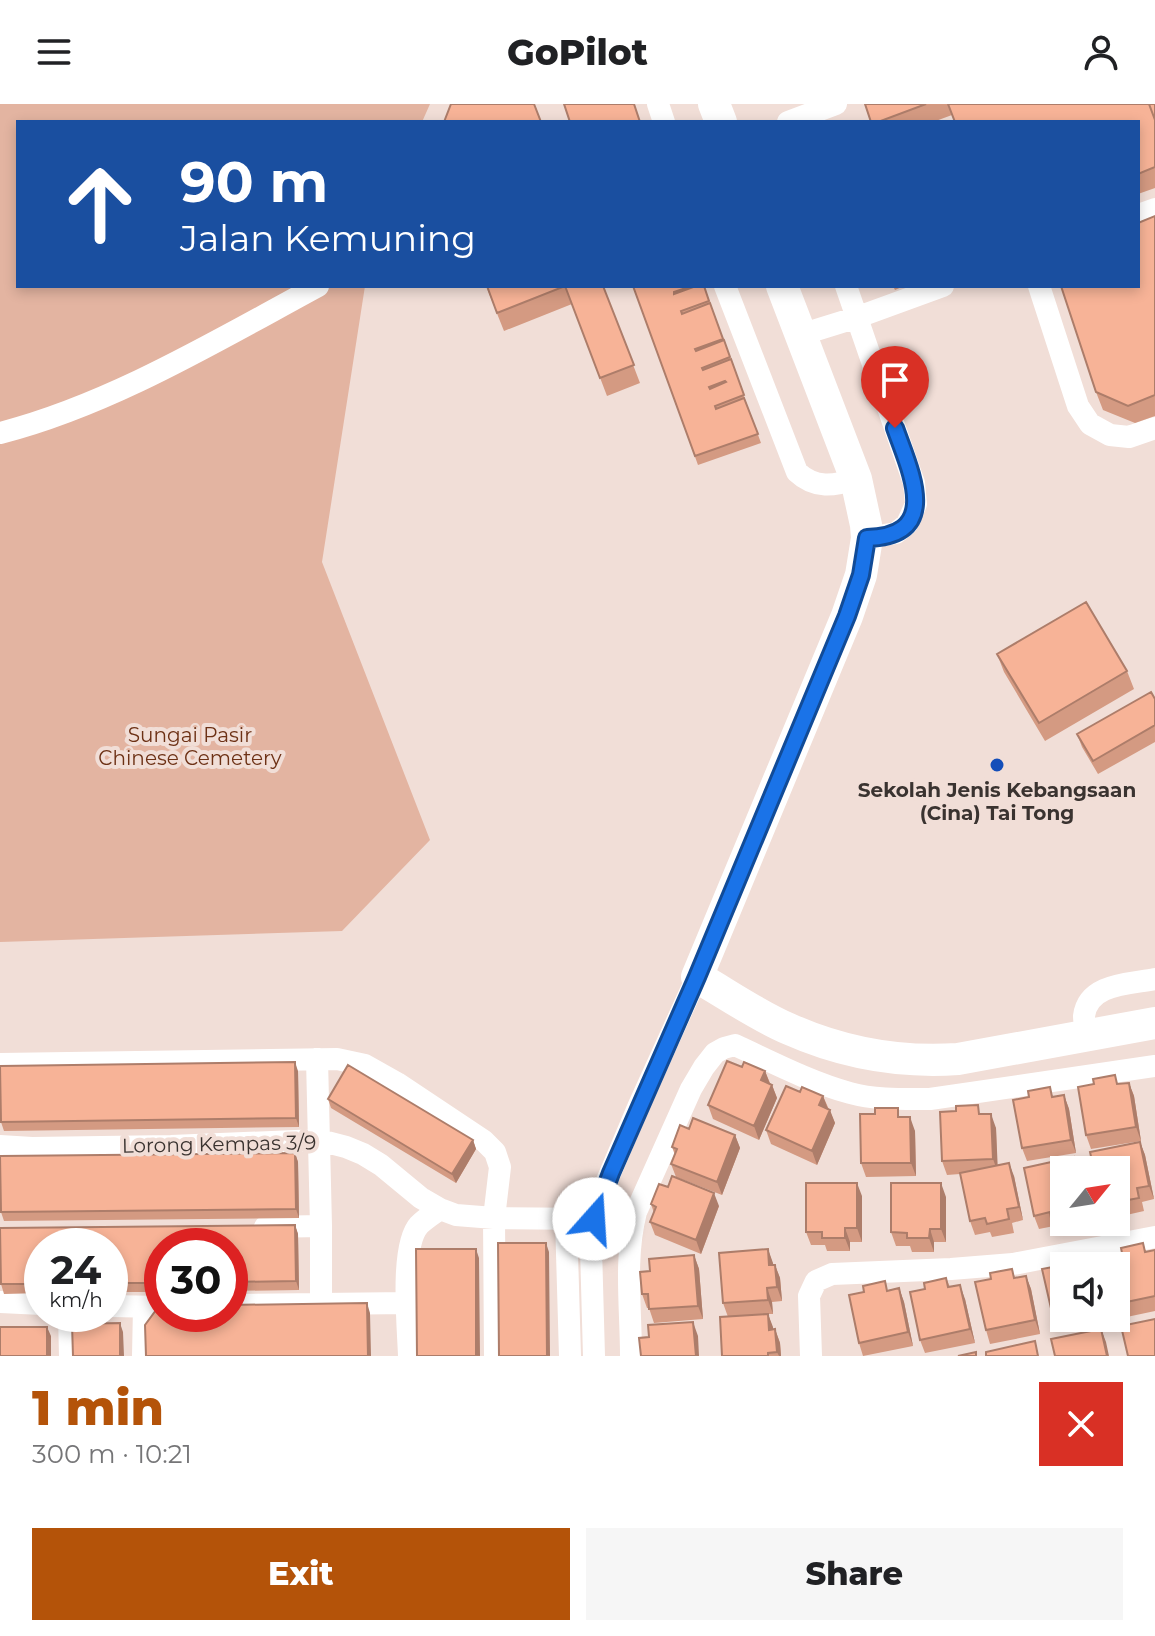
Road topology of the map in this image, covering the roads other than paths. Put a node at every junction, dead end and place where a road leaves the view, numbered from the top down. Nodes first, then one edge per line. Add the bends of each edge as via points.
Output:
1 (836, 104) edge
2 (791, 120) edge
3 (314, 288) edge
4 (726, 288) edge
5 (783, 288) edge
6 (847, 288) edge
7 (938, 288) edge
8 (1040, 288) edge
9 (858, 317) junction
10 (800, 335) junction
11 (1155, 428) edge
12 (0, 433) edge
13 (856, 479) junction
14 (867, 538) junction
15 (697, 977) junction
16 (1155, 979) edge
17 (1155, 1023) edge
18 (1086, 1036) junction
19 (317, 1059) junction
20 (0, 1064) edge
21 (1155, 1066) edge
22 (319, 1140) junction
23 (0, 1146) edge
24 (430, 1204) junction
25 (494, 1218) junction
26 (566, 1219) junction
27 (594, 1219) junction
28 (321, 1226) junction
29 (245, 1227) edge
30 (1155, 1237) edge
31 (0, 1302) edge
32 (24, 1303) edge
33 (321, 1303) junction
34 (408, 1303) junction
35 (248, 1305) edge
36 (69, 1332) edge
37 (148, 1332) edge
38 (70, 1356) edge
39 (143, 1356) edge
40 (409, 1356) edge
41 (495, 1356) edge
42 (570, 1356) edge
43 (594, 1356) edge
44 (631, 1356) edge
45 (811, 1356) edge

1 - 2 street
3 - 12 street via 154,373
4 - 13 street via 797,472 814,484
5 - 10 street
6 - 9 street
7 - 9 street
8 - 11 street via 1078,406 1090,424 1110,435 1129,437
9 - 10 street
9 - 14 street via 914,483 916,504 896,533
10 - 13 street
13 - 14 street
14 - 15 street via 847,616
15 - 18 street via 788,1029 886,1058 958,1059
15 - 27 street
16 - 18 street via 1104,989 1094,996 1084,1016
17 - 18 street
19 - 20 street
19 - 22 street
19 - 25 street via 365,1065 484,1141 500,1167
21 - 44 street via 902,1099 852,1094 735,1045 724,1048 709,1060 691,1089 636,1212 630,1249
22 - 23 street, Lorong Kempas 3/9
22 - 24 street, Lorong Kempas 3/9 via 363,1154
22 - 28 street
24 - 25 street
24 - 34 street via 408,1253
25 - 26 street
25 - 41 street
26 - 27 street
26 - 42 street
27 - 43 street
28 - 29 street
28 - 33 street
30 - 45 street via 1013,1264 832,1274 816,1281 809,1296
31 - 32 street
33 - 34 street
33 - 35 street
34 - 40 street
36 - 38 street
37 - 39 street

